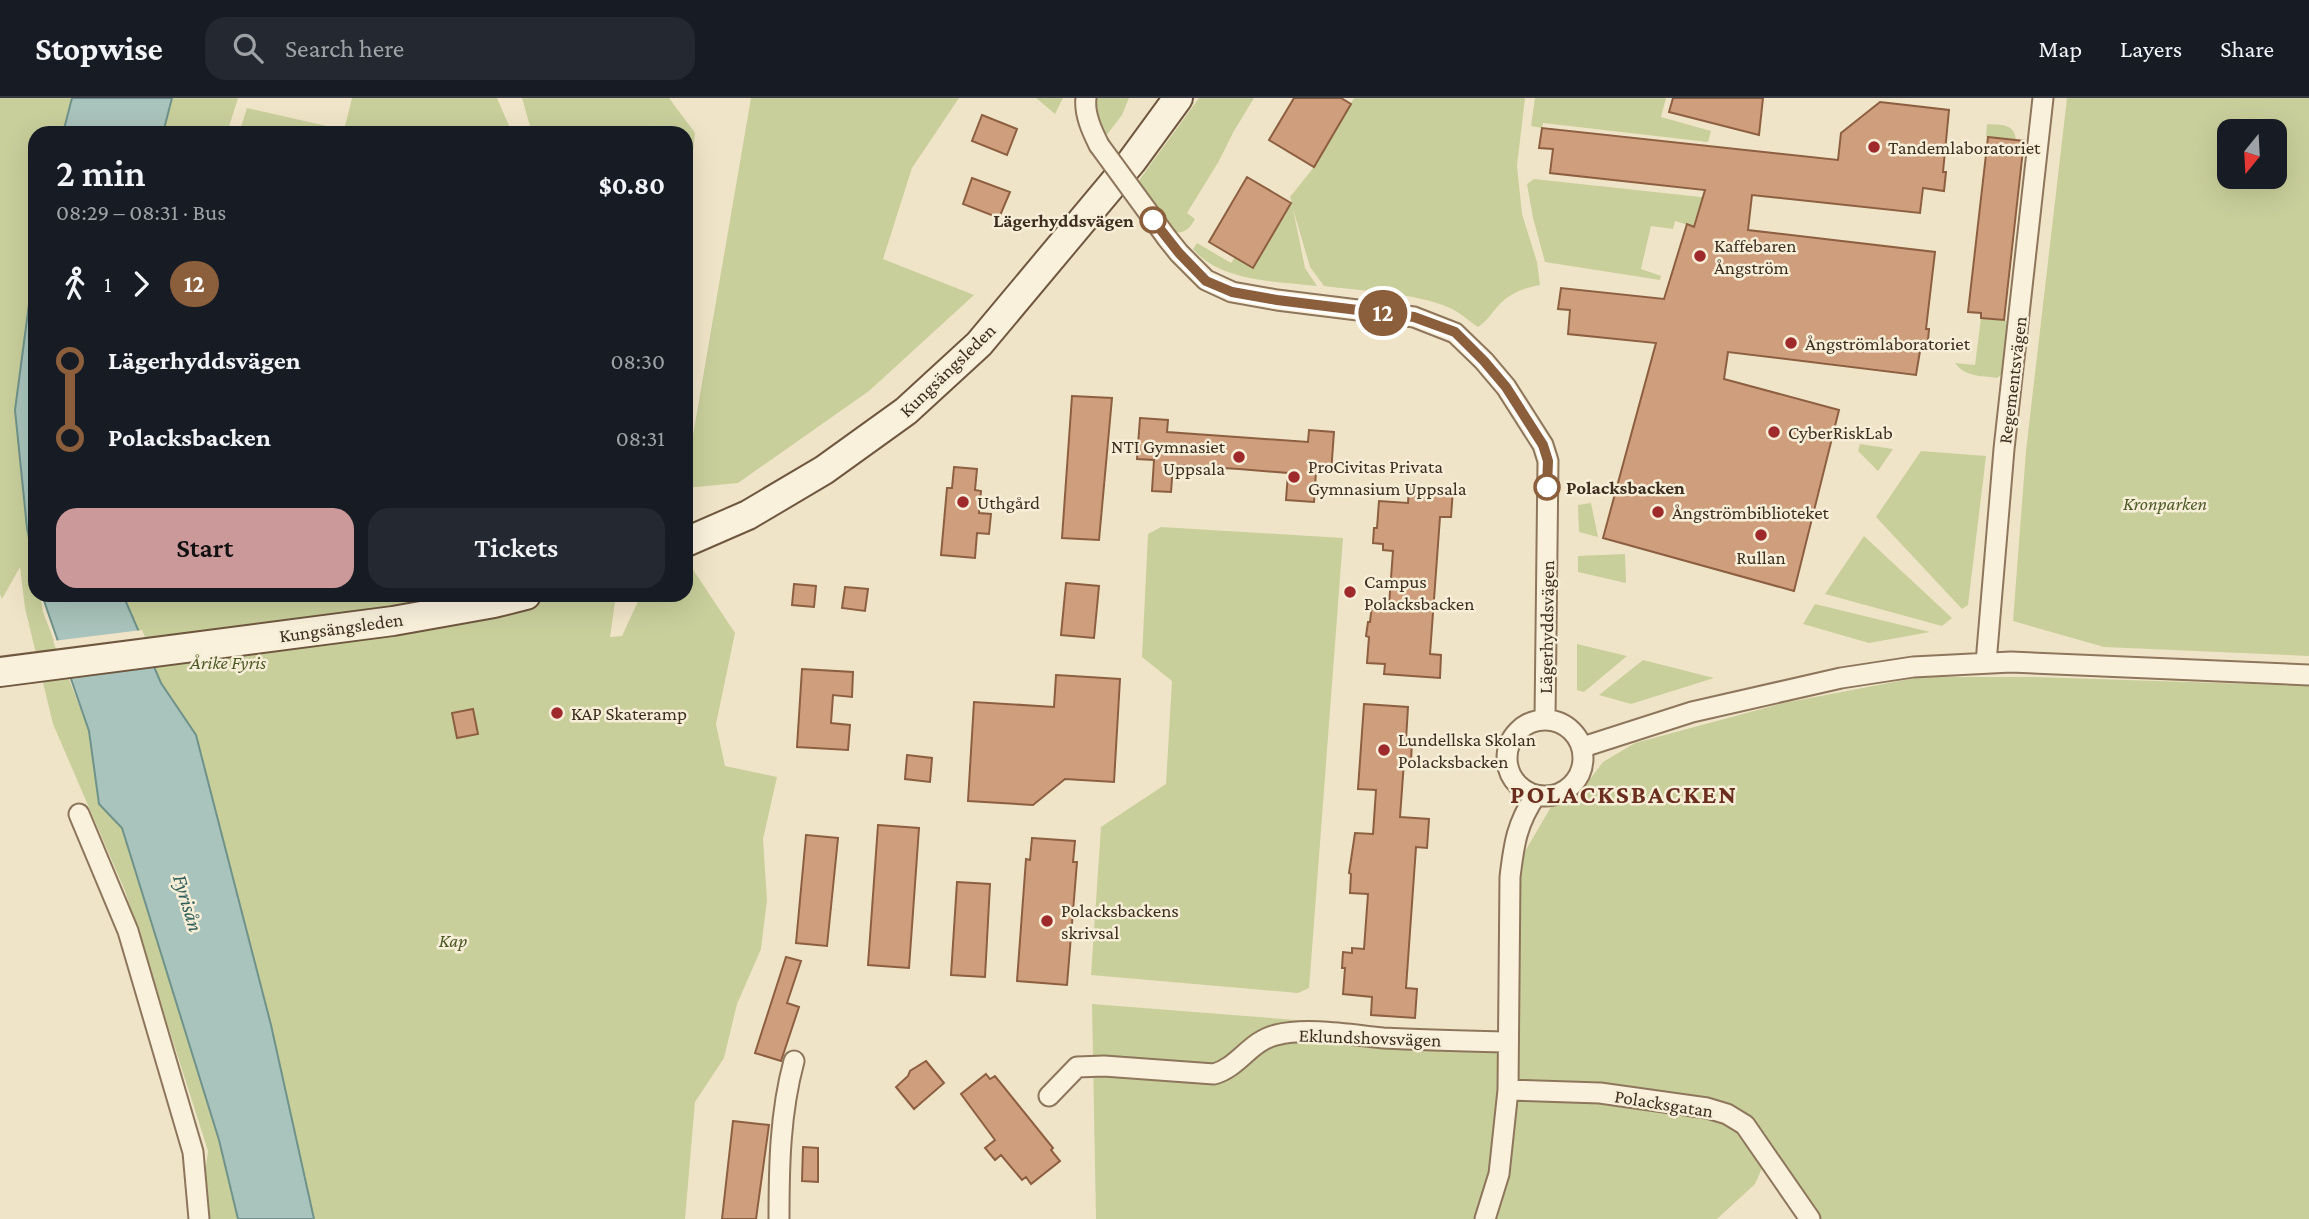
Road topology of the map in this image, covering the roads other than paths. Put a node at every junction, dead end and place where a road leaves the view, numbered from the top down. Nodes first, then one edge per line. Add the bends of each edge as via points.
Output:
1 (1086, 98) edge
2 (1178, 98) edge
3 (2043, 98) edge
4 (693, 539) edge
5 (498, 602) edge
6 (1986, 663) junction
7 (0, 672) edge
8 (2309, 675) edge
9 (1545, 719) junction
10 (1583, 747) junction
11 (1536, 795) junction
12 (79, 814) dead end
13 (1507, 1042) junction
14 (794, 1061) dead end
15 (1508, 1090) junction
16 (1049, 1096) dead end
17 (199, 1219) edge
18 (779, 1219) edge
19 (1485, 1219) edge
20 (1810, 1219) edge

1 - 9 street, Lägerhyddsvägen, bridge via 1099,145 1167,238 1206,281 1232,292 1277,300 1414,317 1455,332 1506,387 1543,445 1548,461
2 - 4 main road, Kungsängsleden via 1123,172 979,344 906,411 824,470 748,515
3 - 6 street, Regementsvägen via 2004,449
5 - 7 main road, Kungsängsleden via 393,621
6 - 8 street
6 - 10 street via 1913,667 1841,678 1692,712
9 - 10 street via 1569,728
9 - 11 street via 1520,729 1507,751 1511,775 1519,786
10 - 11 street via 1580,775 1571,786 1550,796
11 - 13 street via 1522,815 1510,877
12 - 17 street via 128,931 193,1152
13 - 15 street
13 - 16 street, Eklundshovsvägen via 1316,1032 1276,1035 1251,1046 1227,1070 1214,1074 1077,1067
14 - 18 street via 785,1093
15 - 19 street via 1499,1174
15 - 20 street, Polacksgatan via 1600,1093 1727,1114 1745,1125

